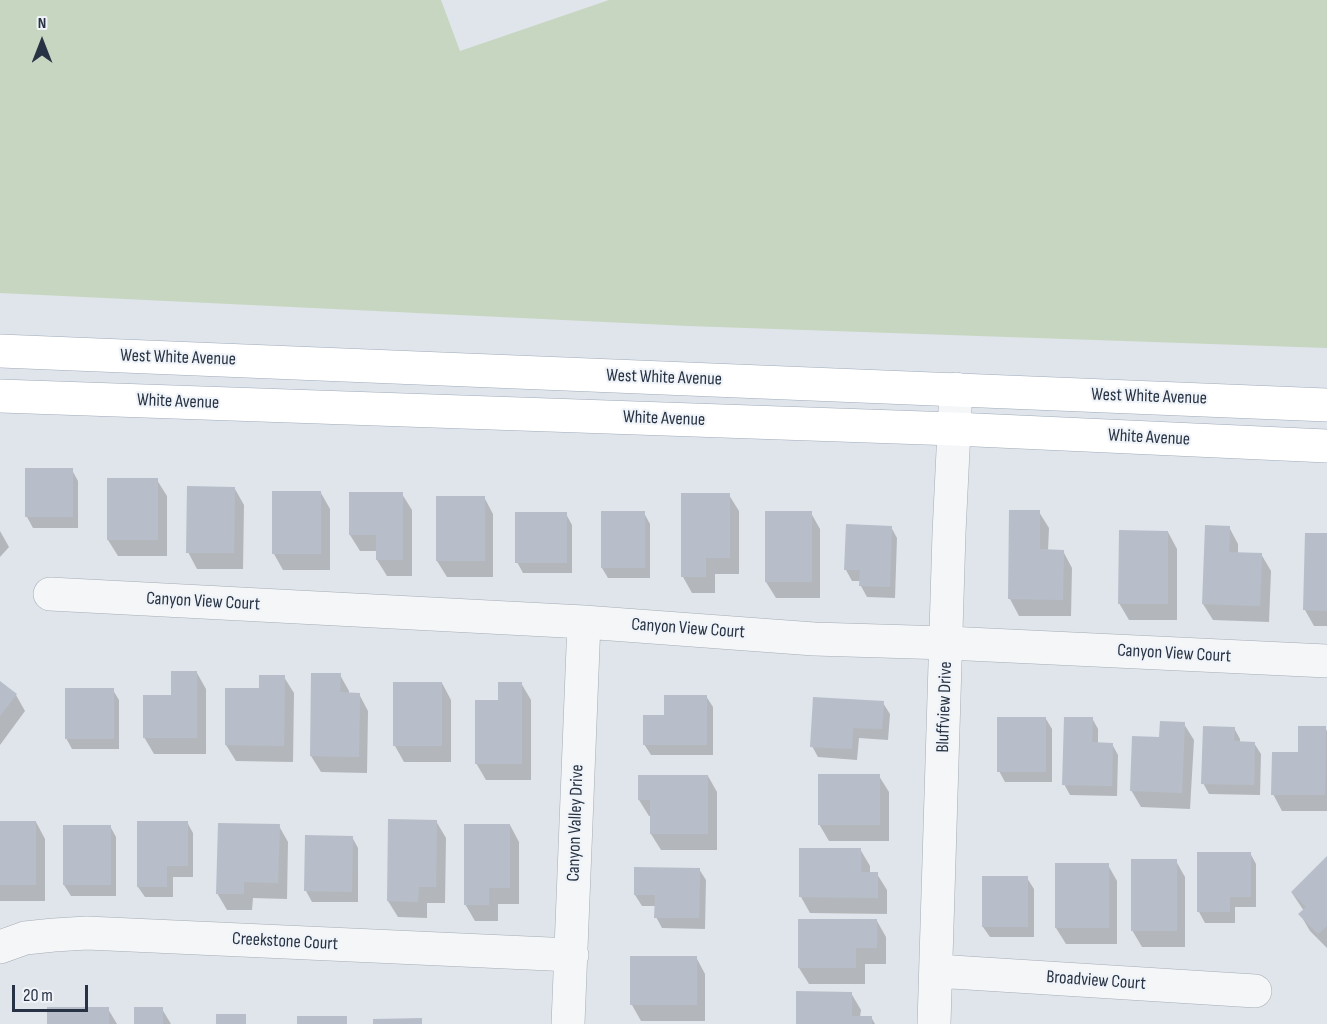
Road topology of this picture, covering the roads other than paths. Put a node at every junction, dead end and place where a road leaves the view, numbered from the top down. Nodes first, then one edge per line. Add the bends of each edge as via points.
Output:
1 (0, 351) edge
2 (956, 390) junction
3 (0, 396) edge
4 (1327, 405) edge
5 (954, 429) junction
6 (1327, 446) edge
7 (50, 594) dead end
8 (584, 622) junction
9 (947, 643) junction
10 (1327, 661) edge
11 (0, 947) edge
12 (572, 955) junction
13 (936, 971) junction
14 (1255, 991) dead end
15 (568, 1024) edge
16 (934, 1024) edge

1 - 2 main road, West White Avenue
2 - 4 main road, West White Avenue
2 - 5 street, Bluffview Drive
3 - 5 main road, White Avenue
5 - 6 main road, White Avenue
5 - 9 street, Bluffview Drive
7 - 8 street, Canyon View Court
8 - 9 street, Canyon View Court via 814,639
8 - 12 street, Canyon Valley Drive
9 - 10 street, Canyon View Court
9 - 13 street, Bluffview Drive
11 - 12 street, Creekstone Court via 25,939 87,933
12 - 15 street, Canyon Valley Drive
13 - 14 street, Broadview Court
13 - 16 street, Bluffview Drive

